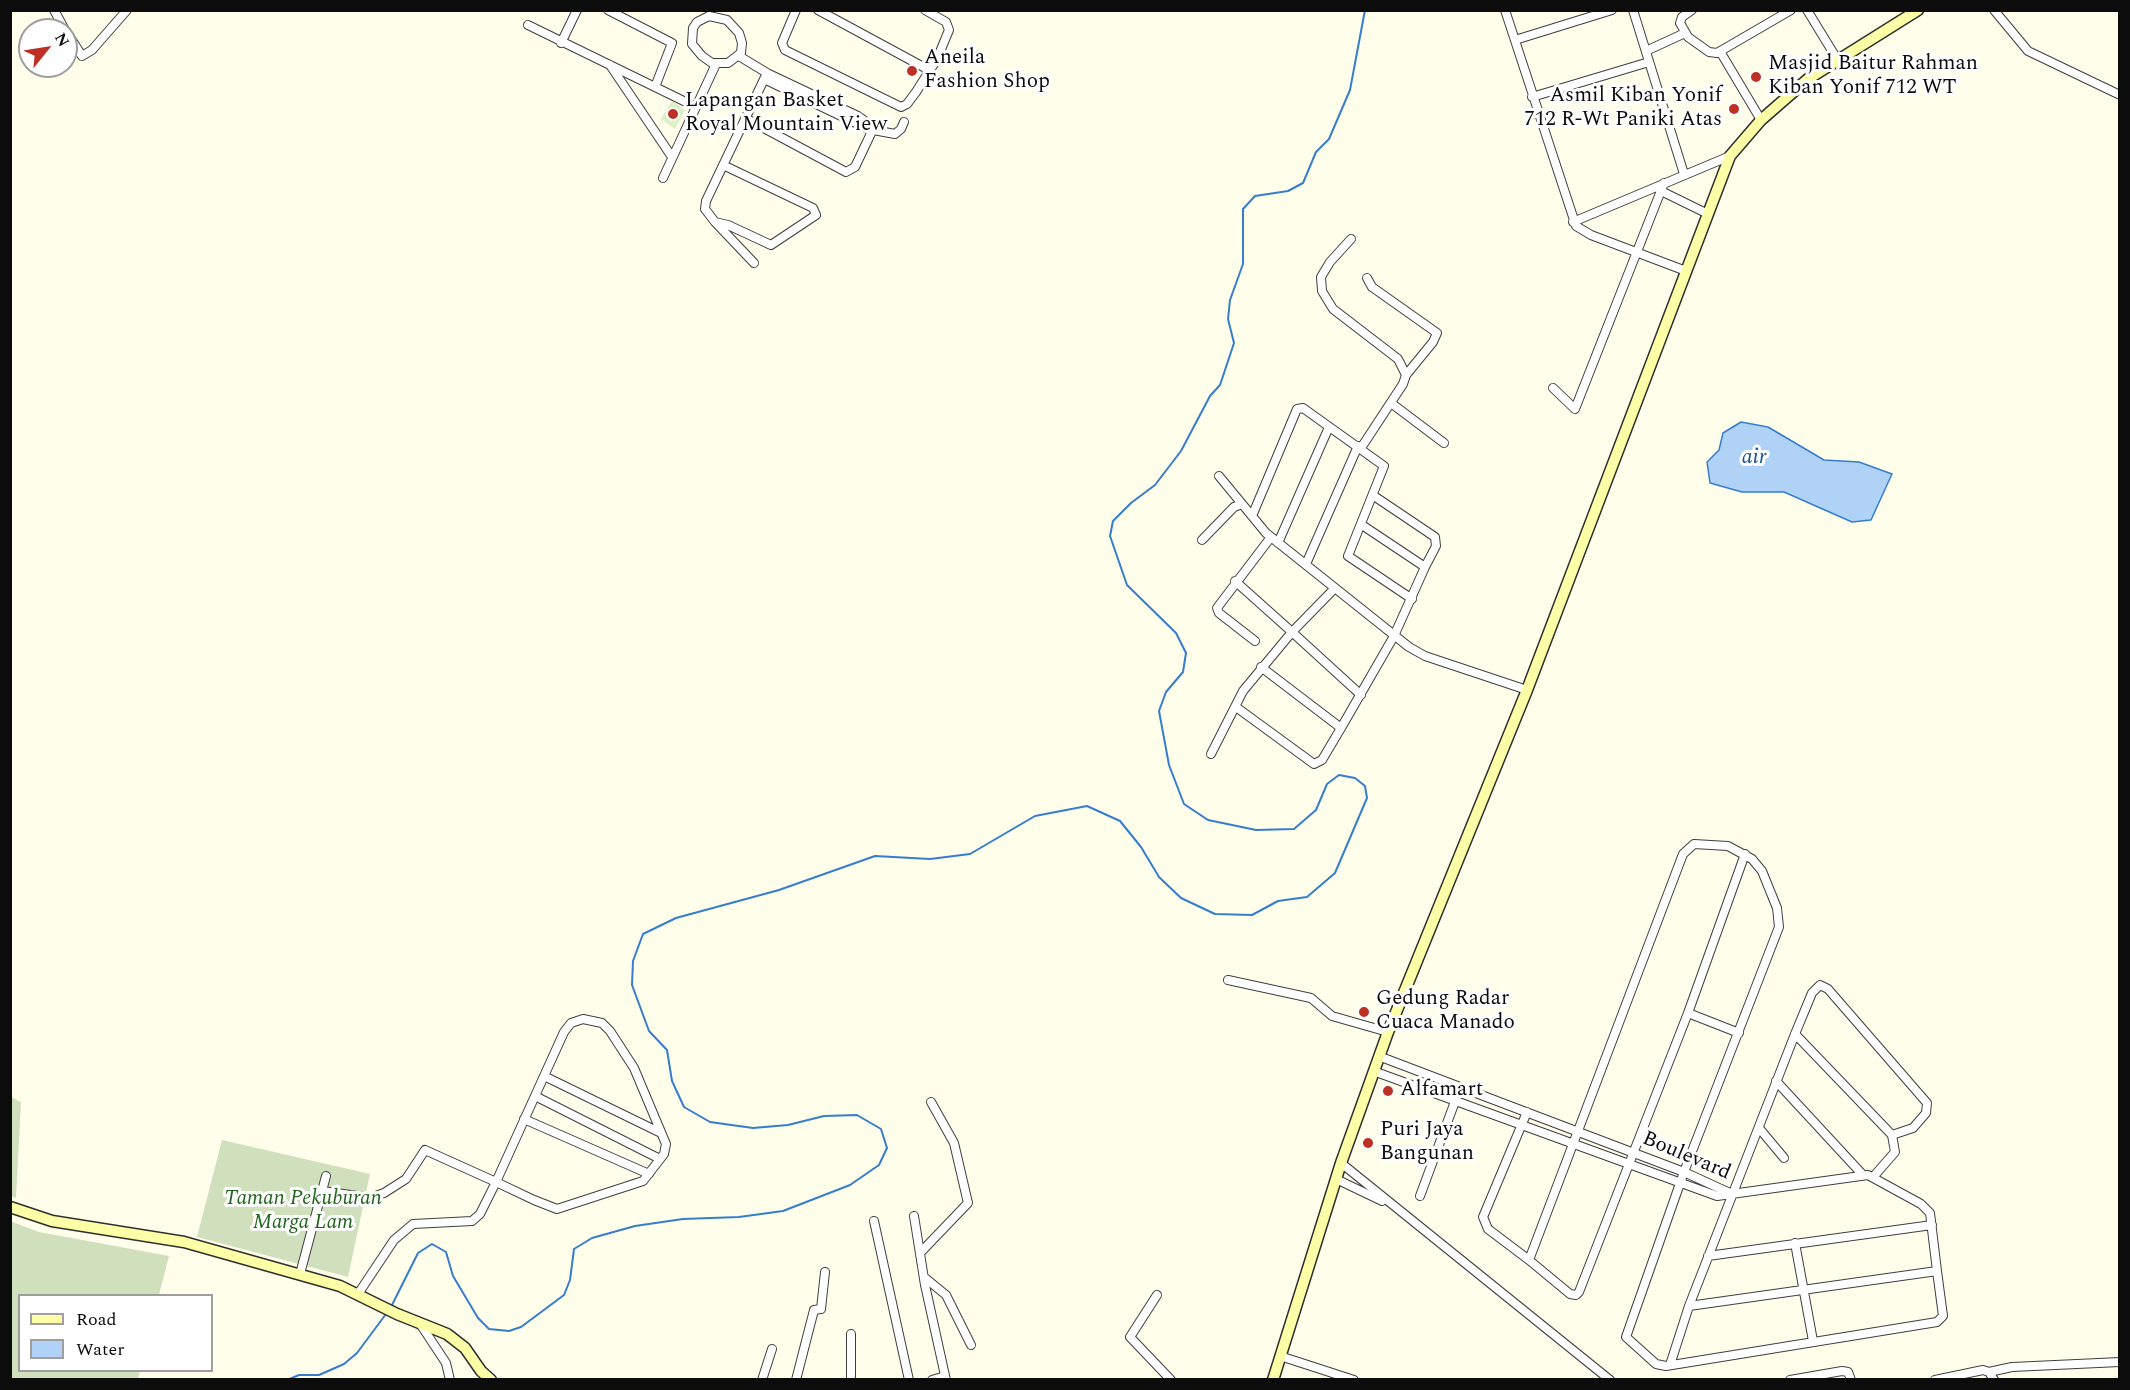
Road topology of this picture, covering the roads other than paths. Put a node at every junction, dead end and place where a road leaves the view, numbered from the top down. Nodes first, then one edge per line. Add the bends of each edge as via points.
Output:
1 (113, 10) edge
2 (127, 10) edge
3 (577, 10) edge
4 (608, 10) edge
5 (700, 10) edge
6 (796, 10) edge
7 (818, 10) edge
8 (925, 10) edge
9 (1505, 10) edge
10 (1612, 10) edge
11 (1633, 10) edge
12 (1692, 10) edge
13 (1791, 10) edge
14 (1807, 10) edge
15 (1918, 10) edge
16 (1994, 10) edge
17 (118, 20) junction
18 (696, 23) junction
19 (528, 25) dead end
20 (1685, 33) junction
21 (1515, 40) junction
22 (561, 43) junction
23 (78, 50) edge
24 (1646, 51) junction
25 (1721, 52) junction
26 (739, 56) junction
27 (1837, 59) junction
28 (1649, 62) junction
29 (716, 64) junction
30 (609, 65) junction
31 (929, 70) junction
32 (765, 76) junction
33 (655, 87) junction
34 (2120, 95) edge
35 (1532, 97) junction
36 (696, 107) junction
37 (745, 118) junction
38 (1761, 120) junction
39 (904, 122) dead end
40 (875, 129) junction
41 (1730, 156) junction
42 (672, 157) junction
43 (723, 165) junction
44 (1684, 174) junction
45 (663, 178) dead end
46 (1662, 187) junction
47 (1708, 214) junction
48 (715, 222) junction
49 (1573, 222) junction
50 (1351, 239) dead end
51 (1638, 252) junction
52 (754, 264) dead end
53 (1686, 272) junction
54 (1367, 278) dead end
55 (1406, 375) junction
56 (1553, 388) dead end
57 (1391, 403) junction
58 (1329, 427) junction
59 (1444, 443) dead end
60 (1359, 447) junction
61 (1219, 476) dead end
62 (1374, 496) junction
63 (1242, 504) junction
64 (1252, 516) junction
65 (1362, 525) junction
66 (1202, 540) dead end
67 (1275, 540) junction
68 (1306, 564) junction
69 (1425, 567) junction
70 (1235, 581) junction
71 (1335, 588) junction
72 (1412, 599) junction
73 (1292, 632) junction
74 (1394, 636) junction
75 (1255, 641) dead end
76 (1261, 667) junction
77 (1527, 690) junction
78 (1361, 695) junction
79 (1236, 707) junction
80 (1341, 728) junction
81 (1211, 754) dead end
82 (1745, 854) junction
83 (1228, 980) dead end
84 (1688, 1013) junction
85 (1388, 1032) junction
86 (1739, 1033) junction
87 (1795, 1034) junction
88 (1381, 1057) junction
89 (1376, 1072) junction
90 (544, 1076) junction
91 (1776, 1081) junction
92 (1460, 1088) junction
93 (535, 1096) junction
94 (1456, 1100) junction
95 (931, 1101) dead end
96 (1527, 1112) junction
97 (524, 1119) junction
98 (1522, 1124) junction
99 (1759, 1128) junction
100 (1579, 1131) junction
101 (661, 1133) junction
102 (1892, 1135) junction
103 (1574, 1144) junction
104 (1634, 1154) junction
105 (1784, 1158) dead end
106 (660, 1159) junction
107 (1341, 1164) junction
108 (1630, 1164) junction
109 (1684, 1172) junction
110 (649, 1174) junction
111 (1862, 1174) junction
112 (326, 1176) dead end
113 (1874, 1176) junction
114 (1336, 1179) junction
115 (496, 1182) junction
116 (1681, 1182) junction
117 (323, 1191) junction
118 (1733, 1194) junction
119 (1420, 1196) dead end
120 (1394, 1206) junction
121 (10, 1207) edge
122 (914, 1216) dead end
123 (874, 1221) dead end
124 (1932, 1225) junction
125 (1795, 1243) junction
126 (920, 1253) junction
127 (1708, 1256) junction
128 (1529, 1260) junction
129 (1937, 1271) junction
130 (825, 1272) dead end
131 (300, 1274) junction
132 (924, 1277) junction
133 (1803, 1290) junction
134 (358, 1294) junction
135 (1157, 1295) dead end
136 (1689, 1306) junction
137 (419, 1322) junction
138 (850, 1334) dead end
139 (1813, 1341) junction
140 (971, 1345) dead end
141 (772, 1349) dead end
142 (1280, 1356) junction
143 (2120, 1362) edge
144 (1670, 1365) junction
145 (1992, 1376) edge
146 (946, 1378) edge
147 (1941, 1379) edge
148 (450, 1380) edge
149 (491, 1380) edge
150 (762, 1380) edge
151 (796, 1380) edge
152 (851, 1380) edge
153 (909, 1380) edge
154 (932, 1380) edge
155 (1171, 1380) edge
156 (1273, 1380) edge
157 (1354, 1380) edge
158 (1610, 1380) edge
159 (1790, 1380) edge
160 (1851, 1380) edge

1 - 17 street
2 - 17 street
3 - 22 street
4 - 33 street via 672,43
5 - 18 street
6 - 31 street via 782,43 785,50 897,106 907,104
7 - 31 street
8 - 31 street via 950,28
9 - 21 street
10 - 21 street
11 - 24 street
12 - 20 street via 1680,23
13 - 25 street
14 - 27 street
15 - 27 street
16 - 34 street via 2028,51
17 - 23 street via 92,50 82,56
18 - 26 street via 709,16 731,23 742,38
18 - 29 street via 691,33 692,44
19 - 22 street
20 - 24 street
20 - 25 street via 1705,50
21 - 35 street
22 - 30 street
24 - 28 street
25 - 38 street
26 - 29 street via 729,63
26 - 32 street
27 - 38 street
28 - 35 street
28 - 44 street
29 - 36 street
30 - 33 street
30 - 42 street
32 - 37 street
32 - 40 street
33 - 36 street
35 - 49 street
36 - 42 street
37 - 40 street via 846,172 855,167
37 - 43 street
38 - 41 street
39 - 40 street via 894,134
41 - 44 street
41 - 47 street
42 - 45 street
43 - 48 street via 705,206
43 - 48 street via 813,208 816,213 771,244
44 - 46 street
46 - 47 street
46 - 49 street
46 - 51 street
47 - 53 street
48 - 52 street
49 - 51 street via 1591,235
50 - 55 street via 1321,278 1322,291 1333,309 1398,359
51 - 53 street
51 - 56 street via 1575,409
53 - 77 street
54 - 55 street via 1372,287 1437,333
55 - 57 street
57 - 59 street
57 - 60 street
58 - 60 street
58 - 64 street via 1304,408 1297,410
58 - 67 street
60 - 62 street via 1384,466
60 - 68 street
61 - 63 street
62 - 65 street
62 - 69 street via 1435,537 1436,546
63 - 64 street
63 - 66 street via 1233,507
64 - 67 street
65 - 69 street
65 - 72 street via 1349,557
67 - 68 street
67 - 70 street
68 - 71 street
69 - 72 street
70 - 73 street
70 - 75 street via 1217,608
71 - 73 street
71 - 74 street
72 - 74 street
73 - 76 street
73 - 78 street
74 - 77 street via 1425,656
74 - 78 street
76 - 79 street
76 - 80 street
77 - 85 street
78 - 80 street
79 - 80 street via 1314,764 1322,760
79 - 81 street
82 - 84 street
82 - 86 street via 1758,864 1767,880 1780,922
82 - 100 street via 1719,844 1694,844 1685,850
83 - 85 street via 1311,998 1332,1016
84 - 86 street
84 - 104 street
85 - 88 street
86 - 109 street
87 - 91 street
87 - 102 street
87 - 102 street via 1815,988 1825,987 1927,1103 1926,1113 1913,1128
88 - 89 street
88 - 92 street, Boulevard
89 - 94 street, Boulevard
89 - 107 street
90 - 93 street
90 - 101 street
90 - 101 street via 571,1023 583,1019 602,1023 634,1068
91 - 99 street
91 - 111 street
92 - 94 street
92 - 96 street, Boulevard
93 - 97 street
93 - 106 street
94 - 98 street, Boulevard
94 - 119 street
95 - 126 street via 954,1143 968,1203
96 - 98 street
96 - 100 street, Boulevard
97 - 110 street
97 - 115 street
98 - 103 street, Boulevard
98 - 128 street via 1482,1217 1488,1228
99 - 105 street
99 - 118 street
100 - 103 street
100 - 104 street, Boulevard
101 - 106 street via 666,1144
102 - 113 street via 1895,1152
103 - 108 street, Boulevard
103 - 128 street
104 - 108 street
104 - 109 street, Boulevard
106 - 110 street
107 - 114 street
107 - 120 street
108 - 116 street, Boulevard
108 - 128 street via 1577,1294 1570,1294
109 - 116 street
109 - 118 street, Boulevard
110 - 115 street via 643,1181 557,1209
111 - 113 street
111 - 118 street
112 - 117 street
113 - 124 street via 1927,1209
114 - 120 street
114 - 142 street
115 - 117 street via 425,1150 406,1179 384,1193 370,1198
115 - 134 street via 480,1214 472,1221 413,1224 394,1240
116 - 118 street, Boulevard via 1717,1197
116 - 144 street via 1626,1333 1630,1342 1656,1364
117 - 131 street
118 - 127 street
120 - 158 street
121 - 131 street via 52,1221 184,1242
122 - 126 street
123 - 153 street
124 - 125 street
124 - 129 street
125 - 127 street
125 - 133 street
126 - 132 street
127 - 136 street
129 - 133 street
129 - 139 street via 1942,1319
130 - 151 street via 821,1310 814,1310
131 - 134 street
132 - 140 street via 946,1294
132 - 146 street
133 - 136 street
133 - 139 street
134 - 137 street
135 - 155 street via 1130,1337
136 - 144 street
137 - 148 street via 446,1363
137 - 149 street via 458,1342
138 - 152 street
139 - 144 street
141 - 150 street
142 - 156 street
142 - 157 street
143 - 145 street via 2013,1366
145 - 147 street via 1983,1370
146 - 154 street
159 - 160 street via 1842,1371 1848,1372

